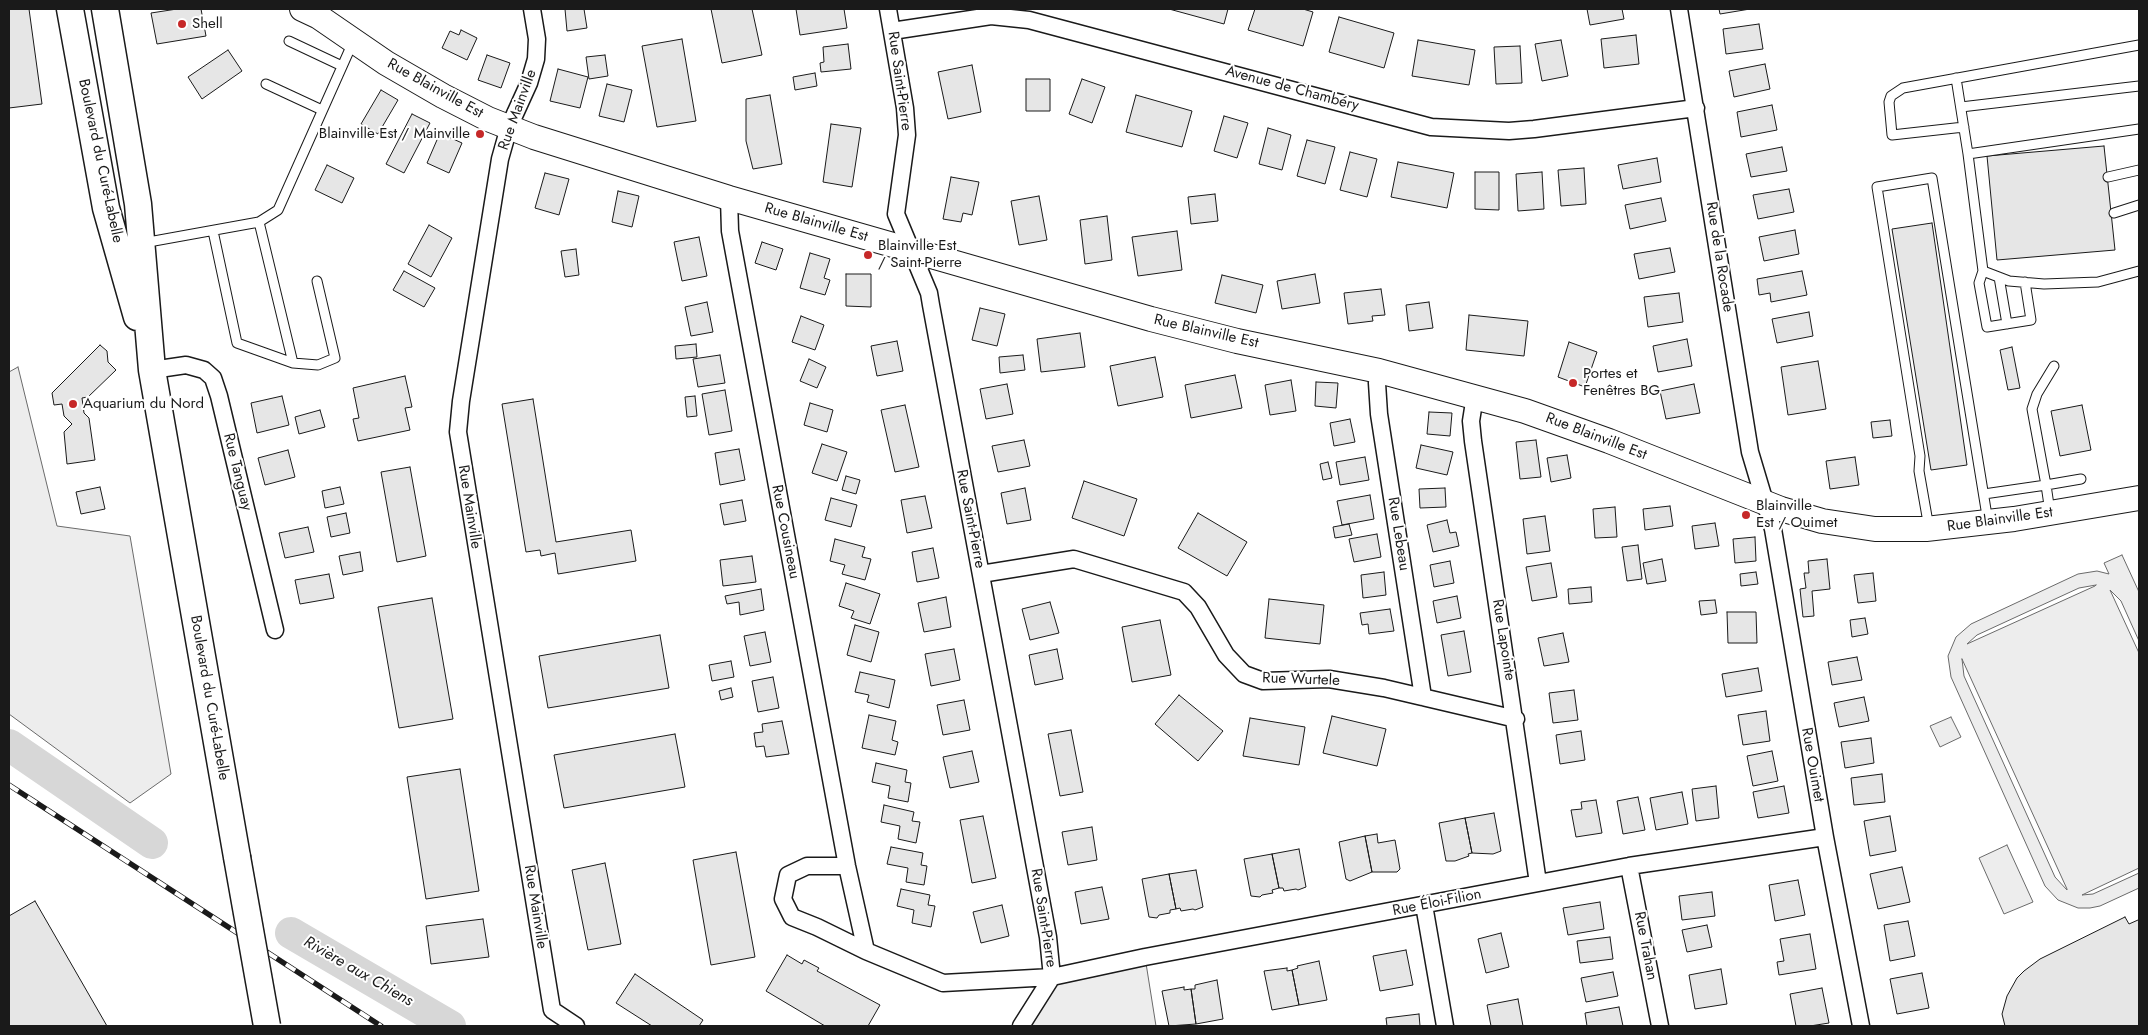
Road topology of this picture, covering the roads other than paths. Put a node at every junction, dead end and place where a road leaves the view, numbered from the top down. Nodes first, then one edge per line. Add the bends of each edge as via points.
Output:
1 (70, 9) edge
2 (105, 9) edge
3 (532, 9) edge
4 (888, 9) edge
5 (1679, 9) edge
6 (315, 12) edge
7 (892, 31) junction
8 (289, 41) dead end
9 (354, 41) junction
10 (2139, 45) edge
11 (342, 66) junction
12 (1956, 78) junction
13 (266, 84) dead end
14 (2139, 86) edge
15 (1961, 107) junction
16 (1696, 108) junction
17 (322, 110) junction
18 (509, 127) junction
19 (1964, 128) junction
20 (2139, 129) edge
21 (1968, 154) junction
22 (2139, 170) edge
23 (2108, 177) dead end
24 (729, 198) junction
25 (2139, 205) edge
26 (2114, 213) dead end
27 (259, 222) junction
28 (213, 231) junction
29 (143, 243) junction
30 (910, 250) junction
31 (1983, 271) junction
32 (2139, 271) edge
33 (1999, 277) junction
34 (317, 281) dead end
35 (2024, 282) junction
36 (2007, 324) junction
37 (293, 363) junction
38 (2054, 366) dead end
39 (152, 370) junction
40 (1379, 370) junction
41 (1474, 396) junction
42 (2081, 479) dead end
43 (2046, 485) junction
44 (1984, 494) junction
45 (2139, 498) edge
46 (1766, 503) junction
47 (2051, 512) junction
48 (1988, 522) junction
49 (1929, 529) junction
50 (981, 574) junction
51 (275, 630) dead end
52 (1423, 697) junction
53 (1516, 719) junction
54 (1825, 837) junction
55 (848, 866) junction
56 (1629, 866) junction
57 (1538, 884) junction
58 (1424, 906) junction
59 (866, 951) junction
60 (1052, 977) junction
61 (267, 1026) edge
62 (576, 1026) edge
63 (1020, 1026) edge
64 (1445, 1026) edge
65 (1660, 1026) edge
66 (1861, 1026) edge

1 - 39 main road, Boulevard du Curé-Labelle via 106,208
2 - 29 main road, Boulevard du Curé-Labelle
3 - 18 street, Rue Mainville via 537,38 536,59
4 - 7 street, Rue Saint-Pierre
5 - 16 street, Rue de la Rocade
6 - 9 street, Rue Blainville Est
7 - 16 street, Avenue de Chambéry via 991,16 1029,20 1432,127 1509,131
7 - 30 street, Rue Saint-Pierre via 907,135 896,214
8 - 11 lane
9 - 11 lane
9 - 18 street, Rue Blainville Est via 436,93
10 - 12 lane
11 - 17 lane
12 - 15 lane
12 - 19 lane via 1896,91 1889,102 1892,135
13 - 17 lane
14 - 15 lane
15 - 19 lane
16 - 46 street, Rue de la Rocade via 1750,452
17 - 27 lane via 278,210
18 - 24 street, Rue Blainville Est
18 - 62 street, Rue Mainville via 496,186 458,432 552,1010
19 - 21 lane
20 - 21 lane
21 - 31 lane
22 - 23 lane
24 - 30 street, Rue Blainville Est
24 - 55 street, Rue Cousineau via 730,231
25 - 26 lane
27 - 28 lane
27 - 37 lane
28 - 29 lane
28 - 37 lane via 237,343
29 - 39 main road, Boulevard du Curé-Labelle
30 - 40 street, Rue Blainville Est via 1180,327
30 - 50 street, Rue Saint-Pierre via 929,293
31 - 33 lane
31 - 36 lane via 1979,283 1987,328
32 - 35 lane via 2098,282
33 - 35 lane
33 - 36 lane
34 - 37 lane via 335,358 318,364
35 - 36 lane via 2030,320
38 - 43 lane via 2032,409
39 - 51 street, Rue Tanguay via 186,365 204,370 213,378
39 - 61 main road, Boulevard du Curé-Labelle, bridge
40 - 41 street, Rue Blainville Est
40 - 52 street, Rue Lebeau via 1379,414
41 - 46 street, Rue Blainville Est via 1575,428
41 - 53 street, Rue Lapointe via 1473,441
42 - 43 lane
43 - 44 lane
43 - 47 lane
44 - 48 lane
44 - 49 lane via 1932,178 1878,187
45 - 47 street, Rue Blainville Est
46 - 49 street, Rue Blainville Est via 1822,521 1856,527
46 - 54 street, Rue Ouimet
47 - 48 street, Rue Blainville Est
48 - 49 street, Rue Blainville Est
50 - 52 street, Rue Wurtele via 1074,559 1184,592 1198,607 1226,655 1244,674 1263,681 1329,679
50 - 60 street, Rue Saint-Pierre via 1048,937
52 - 53 street, Rue Wurtele
53 - 57 street, Rue Lapointe
54 - 56 street, Rue Éloi-Filion
54 - 66 street, Rue Ouimet
55 - 59 street, Rue Cousineau
55 - 59 street via 806,866 788,875 783,899 792,917
56 - 57 street, Rue Éloi-Filion
56 - 65 street, Rue Trahan
57 - 58 street, Rue Éloi-Filion
58 - 60 street, Rue Éloi-Filion
58 - 64 street
59 - 60 street via 943,983
60 - 63 street, Rue Saint-Pierre

